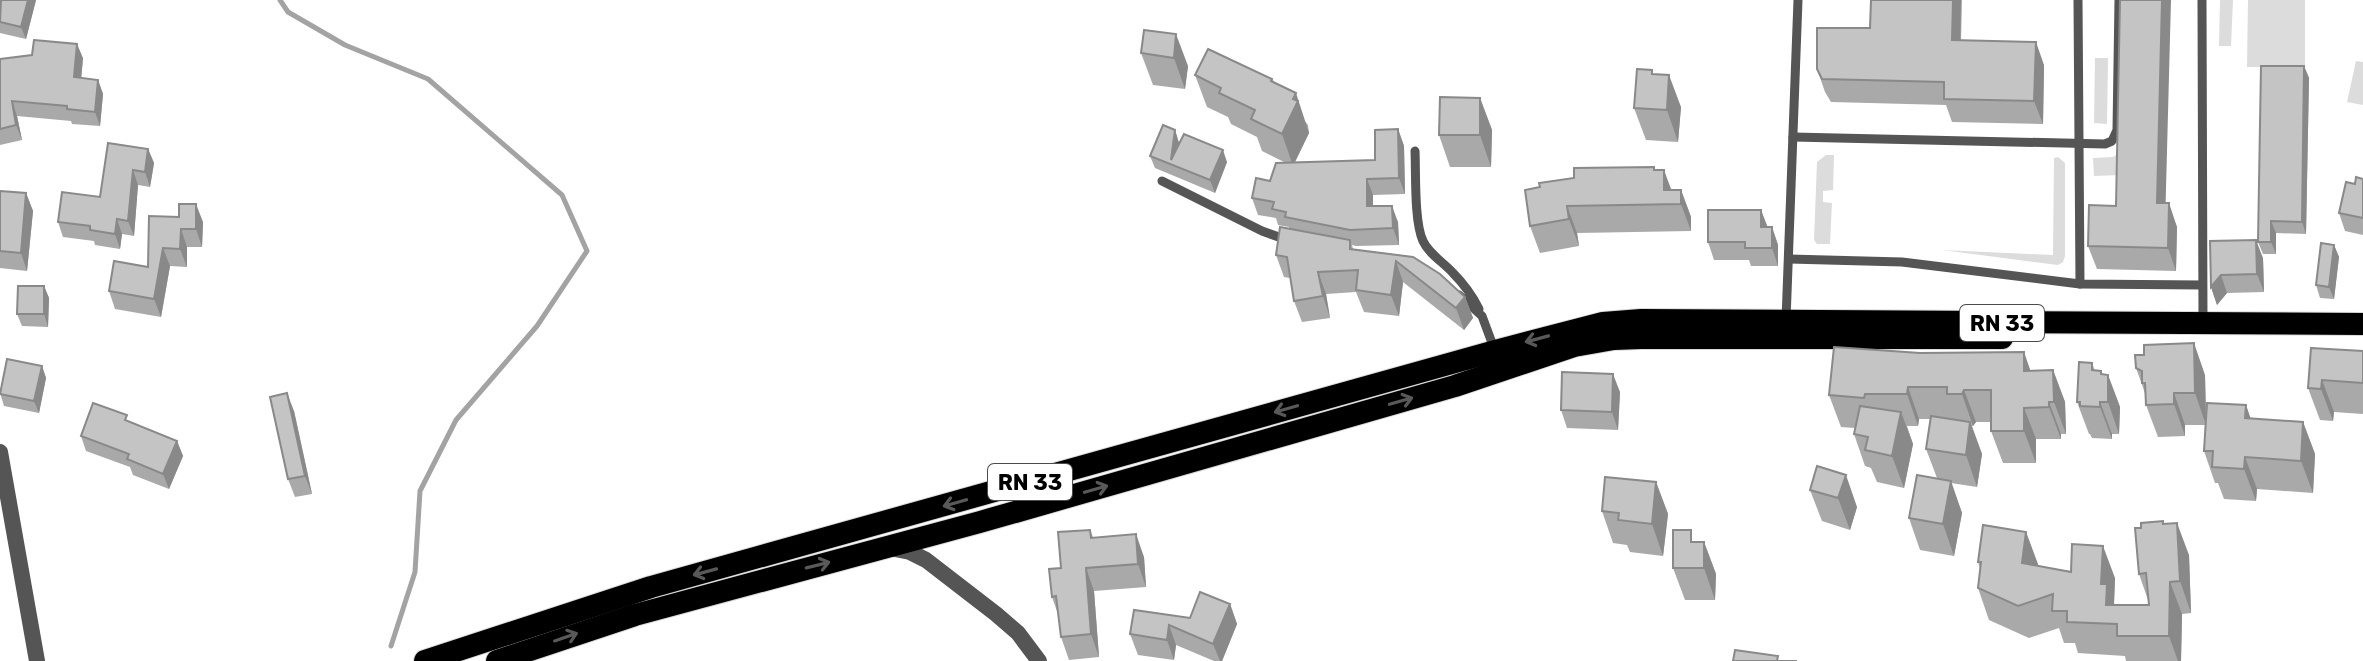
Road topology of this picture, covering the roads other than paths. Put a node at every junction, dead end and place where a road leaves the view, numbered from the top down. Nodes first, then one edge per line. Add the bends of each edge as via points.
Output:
1 (1798, 0) edge
2 (2078, 0) edge
3 (2119, 0) edge
4 (2202, 0) edge
5 (1793, 137) junction
6 (2079, 143) junction
7 (1415, 151) dead end
8 (1162, 181) dead end
9 (1302, 244) edge
10 (1789, 259) junction
11 (2080, 284) junction
12 (2202, 285) junction
13 (1453, 289) edge
14 (1482, 316) junction
15 (1786, 321) junction
16 (2203, 324) junction
17 (2363, 324) edge
18 (2363, 339) edge
19 (1495, 351) junction
20 (0, 452) edge
21 (944, 532) junction
22 (886, 548) junction
23 (926, 560) junction
24 (37, 661) edge
25 (425, 661) edge
26 (497, 661) edge
27 (1039, 661) edge

1 - 5 lane
2 - 6 lane
3 - 6 lane via 2116,136 2105,144
4 - 12 lane
5 - 6 lane
5 - 10 lane
6 - 11 lane
7 - 14 lane via 1422,240 1469,290
8 - 9 lane via 1262,231
10 - 11 lane via 1902,262
10 - 15 lane
11 - 12 lane
12 - 16 lane
13 - 14 lane
14 - 19 lane
15 - 16 highway, RN 33
15 -> 19 highway, RN 33 via 1603,323
16 - 17 highway, RN 33
21 -> 18 highway, RN 33 via 1455,386 1574,346 1614,339
19 -> 25 highway, RN 33 via 651,587
20 - 24 street
21 - 22 highway, RN 33
21 - 23 street via 926,548
22 - 23 street
26 -> 22 highway, RN 33 via 635,615
23 - 27 street via 1018,633

